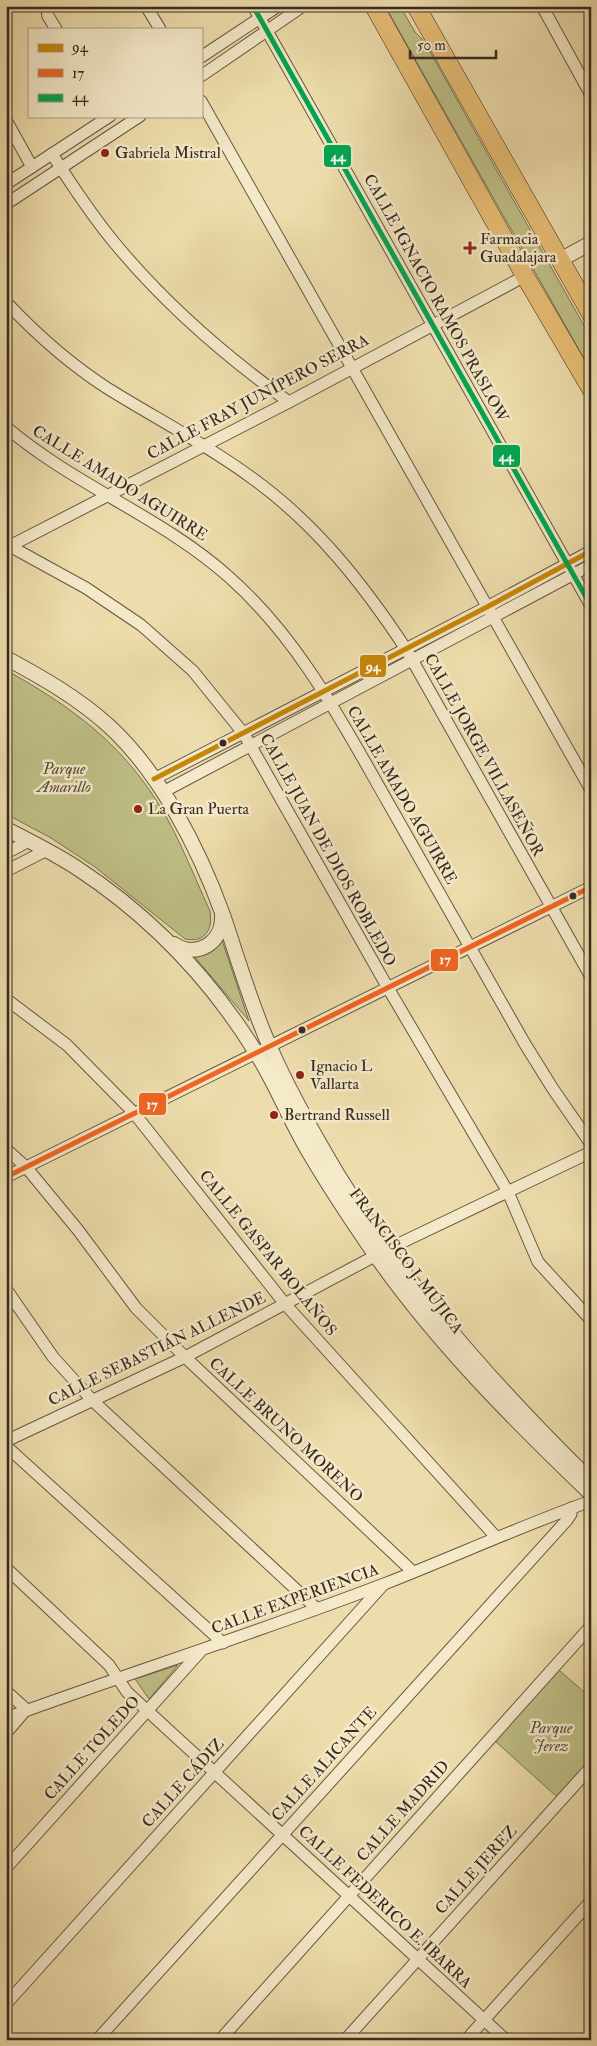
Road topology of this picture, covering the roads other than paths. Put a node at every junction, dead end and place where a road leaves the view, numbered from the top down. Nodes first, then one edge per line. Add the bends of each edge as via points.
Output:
1 (46, 6) edge
2 (146, 6) edge
3 (253, 6) edge
4 (278, 6) edge
5 (304, 6) edge
6 (374, 6) edge
7 (416, 6) edge
8 (542, 6) edge
9 (260, 19) junction
10 (55, 28) edge
11 (159, 28) edge
12 (268, 32) junction
13 (202, 56) edge
14 (202, 75) edge
15 (591, 95) edge
16 (202, 103) edge
17 (106, 118) edge
18 (137, 118) edge
19 (6, 120) edge
20 (52, 154) junction
21 (32, 167) junction
22 (61, 169) junction
23 (6, 184) edge
24 (6, 204) edge
25 (591, 243) edge
26 (560, 260) junction
27 (525, 276) junction
28 (6, 302) edge
29 (591, 314) edge
30 (433, 325) junction
31 (352, 368) junction
32 (591, 389) edge
33 (289, 402) junction
34 (6, 427) edge
35 (205, 445) junction
36 (107, 496) junction
37 (7, 546) edge
38 (591, 551) edge
39 (567, 563) junction
40 (591, 565) edge
41 (573, 575) junction
42 (591, 606) edge
43 (490, 612) junction
44 (406, 649) junction
45 (6, 658) edge
46 (412, 660) junction
47 (324, 692) junction
48 (331, 703) junction
49 (244, 734) junction
50 (251, 745) junction
51 (154, 779) junction
52 (591, 790) edge
53 (163, 792) junction
54 (6, 829) edge
55 (29, 841) junction
56 (47, 850) junction
57 (6, 853) edge
58 (6, 871) edge
59 (591, 887) edge
60 (551, 907) junction
61 (222, 913) junction
62 (169, 941) junction
63 (470, 947) junction
64 (591, 976) edge
65 (388, 988) junction
66 (6, 999) edge
67 (269, 1046) junction
68 (256, 1053) junction
69 (134, 1113) junction
70 (591, 1144) edge
71 (6, 1149) edge
72 (591, 1152) edge
73 (26, 1167) junction
74 (6, 1177) edge
75 (508, 1192) junction
76 (382, 1252) junction
77 (6, 1289) edge
78 (284, 1304) junction
79 (591, 1320) edge
80 (185, 1357) junction
81 (92, 1400) junction
82 (6, 1441) edge
83 (6, 1446) edge
84 (591, 1481) edge
85 (591, 1494) edge
86 (591, 1501) edge
87 (572, 1508) junction
88 (496, 1537) junction
89 (6, 1568) edge
90 (413, 1572) junction
91 (384, 1584) junction
92 (316, 1608) junction
93 (591, 1626) edge
94 (223, 1643) junction
95 (202, 1650) junction
96 (119, 1679) junction
97 (6, 1691) edge
98 (27, 1710) junction
99 (148, 1711) junction
100 (6, 1718) edge
101 (6, 1733) edge
102 (591, 1767) edge
103 (214, 1772) junction
104 (282, 1834) junction
105 (6, 1868) edge
106 (349, 1896) junction
107 (591, 1901) edge
108 (418, 1959) junction
109 (6, 2004) edge
110 (484, 2020) junction
111 (97, 2040) edge
112 (220, 2040) edge
113 (345, 2040) edge
114 (466, 2040) edge
115 (506, 2040) edge

1 - 10 street
2 - 11 street
3 - 9 street, CALLE IGNACIO RAMOS PRASLOW
4 - 9 street
5 - 12 street
6 - 27 main road
7 - 26 main road
8 - 15 street
9 - 12 street, CALLE IGNACIO RAMOS PRASLOW
9 - 13 street
12 - 14 street
12 - 30 street, CALLE IGNACIO RAMOS PRASLOW
16 - 31 street
17 - 20 street
18 - 22 street
19 - 21 street
20 - 21 street
20 - 22 street
21 - 23 street
22 - 24 street
22 - 33 street via 137,269 230,356
25 - 26 street
26 - 29 main road
27 - 30 street, CALLE FRAY JUNÍPERO SERRA
27 - 32 main road
28 - 35 street, CALLE JORGE VILLASEÑOR via 78,368
30 - 31 street, CALLE FRAY JUNÍPERO SERRA
30 - 39 street, CALLE IGNACIO RAMOS PRASLOW
31 - 33 street, CALLE FRAY JUNÍPERO SERRA
31 - 43 street
33 - 35 street, CALLE FRAY JUNÍPERO SERRA
34 - 36 street, CALLE AMADO AGUIRRE via 55,464
35 - 36 street, CALLE FRAY JUNÍPERO SERRA
35 - 44 street, CALLE JORGE VILLASEÑOR via 277,497 318,535 361,585
36 - 37 street, CALLE FRAY JUNÍPERO SERRA
36 - 47 street, CALLE AMADO AGUIRRE via 180,538 229,576 268,614
37 - 49 street, CALLE JUAN DE DIOS ROBLEDO via 86,588 141,625 193,670
38 - 39 street
39 - 41 street, CALLE IGNACIO RAMOS PRASLOW
39 - 43 street
40 - 41 street
41 - 42 street, CALLE IGNACIO RAMOS PRASLOW
41 - 43 street
43 - 44 street
43 - 46 street
43 - 52 street
44 - 46 street, CALLE JORGE VILLASEÑOR
44 - 47 street
45 - 51 street via 62,689 94,713 126,744
46 - 48 street
46 - 60 street, CALLE JORGE VILLASEÑOR
47 - 48 street, CALLE AMADO AGUIRRE
47 - 49 street
48 - 50 street
48 - 63 street, CALLE AMADO AGUIRRE
49 - 50 street, CALLE JUAN DE DIOS ROBLEDO
49 - 51 street
50 - 53 street
50 - 65 street, CALLE JUAN DE DIOS ROBLEDO
51 - 53 street
53 - 61 street
54 - 55 street, FRANCISCO J. MÚJICA
55 - 56 street, FRANCISCO J. MÚJICA
55 - 57 street
56 - 58 street
56 - 62 street, FRANCISCO J. MÚJICA via 112,893
59 - 60 street
60 - 63 street
60 - 64 street, CALLE JORGE VILLASEÑOR
61 - 62 street via 220,929 208,946 190,951
61 - 67 street
62 - 68 street, FRANCISCO J. MÚJICA via 212,989
63 - 65 street
63 - 70 street, CALLE AMADO AGUIRRE via 525,1044
65 - 67 street
65 - 75 street, CALLE JUAN DE DIOS ROBLEDO
66 - 69 street, CALLE GASPAR BOLAÑOS via 67,1045
67 - 68 street
67 - 76 street via 316,1139
68 - 69 street
68 - 76 street, FRANCISCO J. MÚJICA via 310,1154
69 - 73 street
69 - 78 street, CALLE GASPAR BOLAÑOS
71 - 73 street, CALLE BRUNO MORENO
72 - 75 street, CALLE SEBASTIÁN ALLENDE
73 - 74 street
73 - 80 street, CALLE BRUNO MORENO via 136,1308
75 - 76 street, CALLE SEBASTIÁN ALLENDE
75 - 79 street, CALLE JUAN DE DIOS ROBLEDO via 538,1262
76 - 78 street, CALLE SEBASTIÁN ALLENDE
76 - 84 street via 476,1360
76 - 85 street, FRANCISCO J. MÚJICA via 465,1367
77 - 81 street via 53,1357
78 - 80 street, CALLE SEBASTIÁN ALLENDE
78 - 88 street, CALLE GASPAR BOLAÑOS
80 - 81 street, CALLE SEBASTIÁN ALLENDE
80 - 90 street, CALLE BRUNO MORENO
81 - 82 street, CALLE SEBASTIÁN ALLENDE
81 - 92 street
83 - 94 street
86 - 87 street, CALLE EXPERIENCIA
87 - 88 street, CALLE EXPERIENCIA
87 - 104 street, CALLE ALICANTE via 568,1520
88 - 90 street, CALLE EXPERIENCIA
89 - 96 street, CALLE FEDERICO E. IBARRA via 109,1665
90 - 91 street, CALLE EXPERIENCIA
91 - 92 street, CALLE EXPERIENCIA
91 - 103 street, CALLE CÁDIZ
92 - 94 street, CALLE EXPERIENCIA
93 - 106 street, CALLE MADRID
94 - 95 street, CALLE EXPERIENCIA
95 - 96 street, CALLE EXPERIENCIA
95 - 99 street, CALLE TOLEDO
96 - 98 street, CALLE EXPERIENCIA
96 - 99 street, CALLE FEDERICO E. IBARRA via 127,1692
97 - 98 street
98 - 100 street, CALLE EXPERIENCIA
98 - 101 street
99 - 103 street, CALLE FEDERICO E. IBARRA
99 - 105 street, CALLE TOLEDO
102 - 108 street, CALLE JEREZ
103 - 104 street, CALLE FEDERICO E. IBARRA
103 - 109 street, CALLE CÁDIZ
104 - 106 street, CALLE FEDERICO E. IBARRA
104 - 111 street, CALLE ALICANTE
106 - 108 street, CALLE FEDERICO E. IBARRA
106 - 112 street, CALLE MADRID
107 - 110 street
108 - 110 street, CALLE FEDERICO E. IBARRA
108 - 113 street, CALLE JEREZ
110 - 114 street
110 - 115 street, CALLE FEDERICO E. IBARRA

